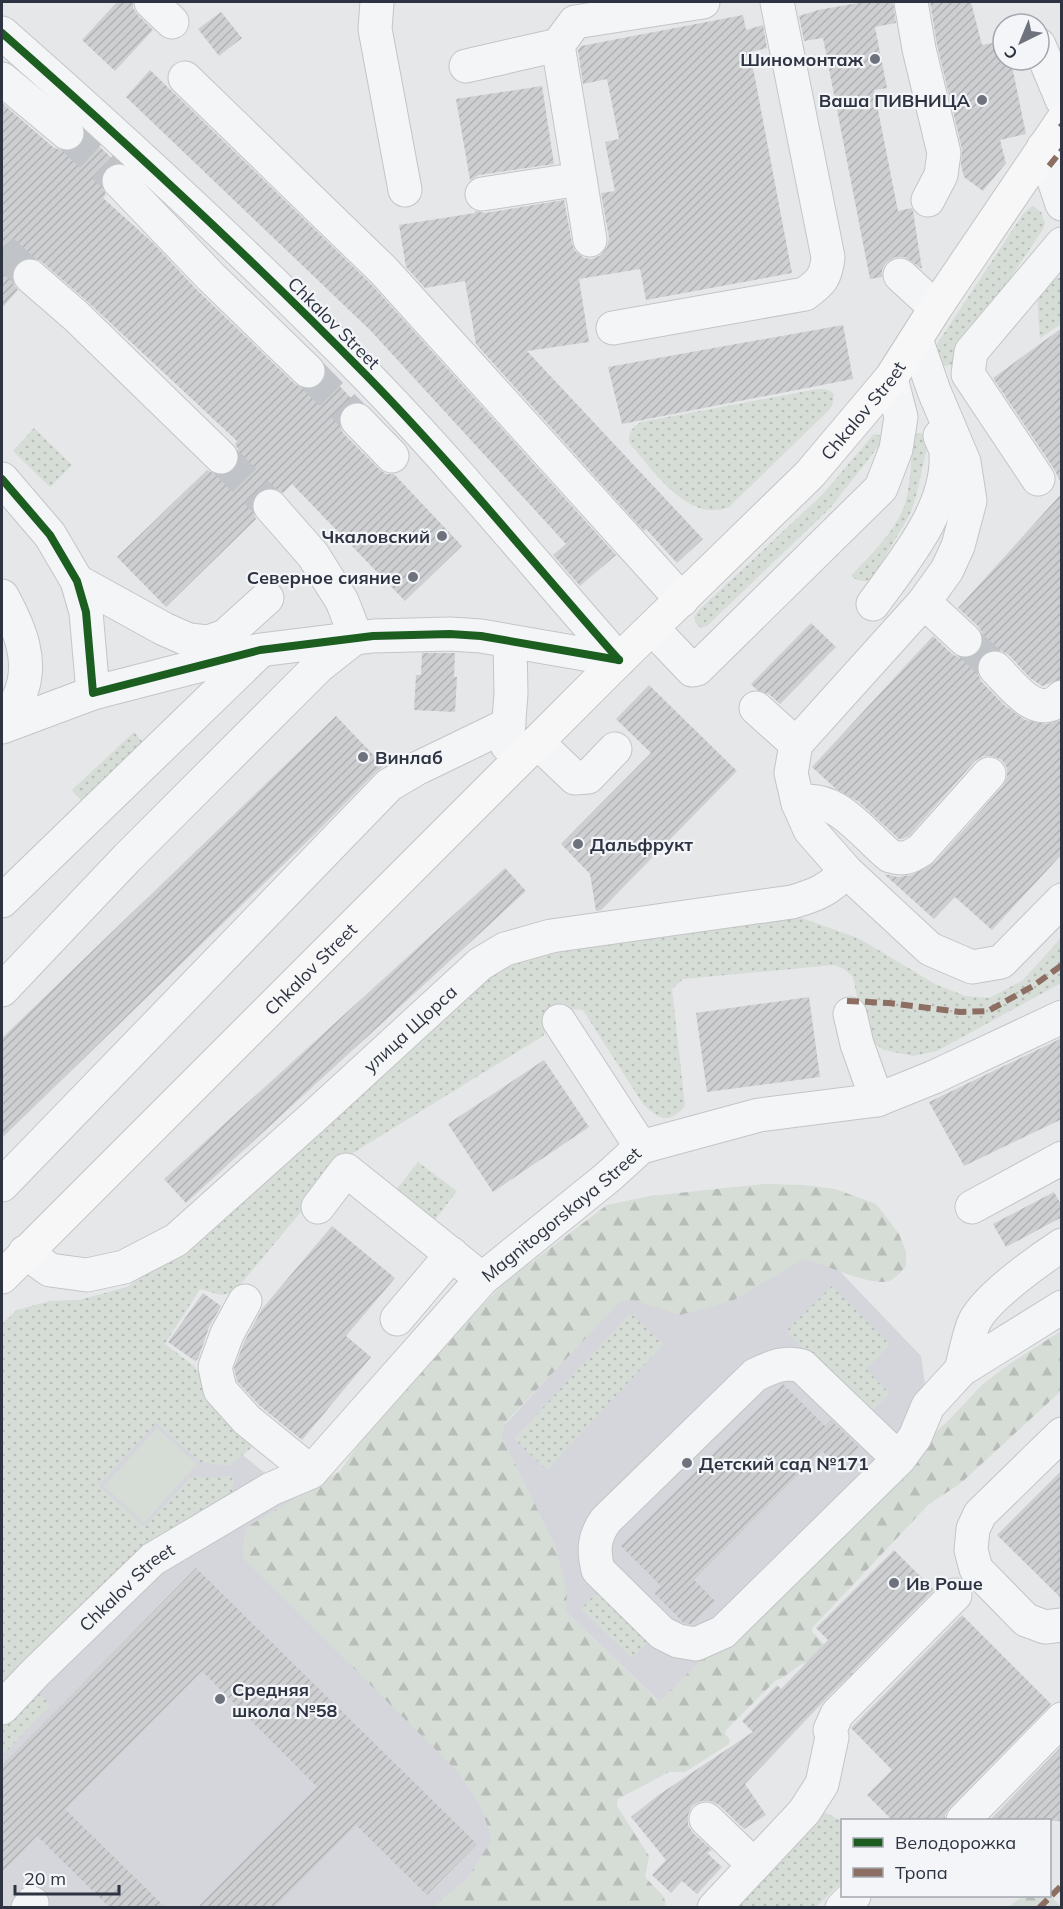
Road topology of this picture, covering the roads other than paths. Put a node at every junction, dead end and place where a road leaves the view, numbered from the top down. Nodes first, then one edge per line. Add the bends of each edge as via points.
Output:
1 (377, 2) edge
2 (704, 2) edge
3 (777, 2) edge
4 (911, 2) edge
5 (2, 33) edge
6 (558, 45) junction
7 (466, 66) dead end
8 (1050, 72) edge
9 (185, 78) dead end
10 (2, 79) edge
11 (1062, 100) edge
12 (1062, 121) edge
13 (67, 133) tunnel mouth
14 (1043, 148) junction
15 (580, 179) junction
16 (119, 181) tunnel mouth
17 (405, 190) dead end
18 (482, 194) dead end
19 (928, 200) dead end
20 (1062, 204) edge
21 (590, 240) dead end
22 (1062, 244) edge
23 (238, 249) junction
24 (900, 275) dead end
25 (30, 276) tunnel mouth
26 (211, 277) junction
27 (938, 304) junction
28 (613, 328) dead end
29 (916, 339) junction
30 (308, 371) tunnel mouth
31 (891, 378) junction
32 (939, 403) junction
33 (357, 420) tunnel mouth
34 (392, 456) dead end
35 (221, 457) tunnel mouth
36 (2, 479) edge
37 (1038, 479) dead end
38 (270, 506) tunnel mouth
39 (77, 581) junction
40 (2, 597) edge
41 (267, 598) dead end
42 (682, 600) junction
43 (924, 602) junction
44 (873, 604) dead end
45 (653, 629) junction
46 (356, 637) junction
47 (965, 640) tunnel mouth
48 (510, 642) junction
49 (260, 650) junction
50 (619, 660) junction
51 (995, 668) tunnel mouth
52 (93, 693) junction
53 (1062, 697) edge
54 (756, 708) dead end
55 (509, 724) junction
56 (2, 726) edge
57 (537, 742) junction
58 (796, 744) junction
59 (615, 749) dead end
60 (989, 774) dead end
61 (506, 775) junction
62 (798, 803) junction
63 (846, 871) junction
64 (1062, 900) edge
65 (2, 901) edge
66 (2, 990) edge
67 (850, 1014) dead end
68 (1062, 1017) edge
69 (559, 1021) dead end
70 (877, 1100) junction
71 (641, 1147) junction
72 (1062, 1158) edge
73 (2, 1185) edge
74 (318, 1207) dead end
75 (972, 1207) dead end
76 (1062, 1245) edge
77 (25, 1252) junction
78 (453, 1254) junction
79 (2, 1277) edge
80 (482, 1279) junction
81 (245, 1301) dead end
82 (1062, 1307) edge
83 (397, 1319) dead end
84 (961, 1370) junction
85 (1062, 1434) edge
86 (899, 1459) junction
87 (311, 1472) junction
88 (271, 1489) joint
89 (955, 1595) dead end
90 (1062, 1624) edge
91 (2, 1708) edge
92 (1062, 1719) edge
93 (706, 1819) dead end
94 (965, 1819) edge
95 (753, 1865) junction
96 (853, 1897) edge
97 (714, 1908) edge
98 (842, 1908) edge

1 - 17 street via 375,29
2 - 6 street via 575,22
3 - 28 street via 828,257 826,272 820,283 805,294
4 - 19 street via 944,153 941,175
5 - 23 street, Chkalov Street
6 - 7 street
6 - 15 street
8 - 11 street
9 - 42 street via 384,271
10 - 13 street
12 - 14 main road, Chkalov Street
14 - 20 street
14 - 27 main road, Chkalov Street
15 - 18 street
15 - 21 street
16 - 26 street
22 - 37 street via 971,352 968,374
23 - 26 street
23 - 50 street, Chkalov Street via 367,376
24 - 27 street via 925,298
25 - 35 street via 76,315
26 - 30 street
27 - 29 main road, Chkalov Street
29 - 31 main road, Chkalov Street
29 - 32 street
31 - 42 main road, Chkalov Street via 810,474
31 - 45 street via 901,417 896,449 881,488 697,669 692,670
32 - 43 street via 963,462 970,501 958,546 947,570
32 - 44 street via 934,418 946,453 943,484 919,541
33 - 34 street
36 - 39 street via 50,535
38 - 46 street via 313,555 342,601
39 - 41 street via 164,629 189,640 208,642 225,636
39 - 52 street via 86,612
40 - 56 street via 23,639 26,673 20,696
42 - 45 main road, Chkalov Street
43 - 47 street
43 - 58 street
45 - 50 main road, Chkalov Street
46 - 48 street via 450,634
46 - 49 street
46 - 66 street via 312,672
48 - 50 street
48 - 55 street
49 - 52 street
49 - 65 street
50 - 57 main road, Chkalov Street
51 - 53 street via 1026,700 1043,708 1054,706
52 - 56 street
54 - 58 street
55 - 61 street
55 - 73 street via 389,785
57 - 59 street via 575,778 588,777
57 - 61 main road, Chkalov Street
58 - 62 street via 791,773
60 - 62 street via 921,850 909,858 890,856 832,806 817,800
61 - 77 main road, Chkalov Street
62 - 63 street via 810,830
63 - 64 street via 930,949 972,967 1001,962
63 - 77 street, улица Щорса via 833,885 792,902 551,936 505,949 480,964 176,1240 124,1267 87,1275 50,1269
67 - 70 street
68 - 70 street, Magnitogorskaya Street
69 - 71 street
70 - 71 street, Magnitogorskaya Street via 759,1115
71 - 80 street, Magnitogorskaya Street
72 - 75 street
74 - 78 street via 346,1170
76 - 84 street via 1029,1267 991,1301 974,1323
77 - 79 main road, Chkalov Street
78 - 80 street
78 - 83 street
80 - 87 street, Magnitogorskaya Street
81 - 87 street via 215,1368 220,1390 247,1420
82 - 84 street
84 - 86 street via 928,1406 915,1437
85 - 90 street via 980,1514 973,1529 971,1550 976,1569 1026,1620 1045,1627
86 - 86 street via 802,1366 774,1365 755,1375 606,1520 595,1542 598,1570 662,1634 696,1644 723,1632
87 - 88 street, Magnitogorskaya Street
88 - 91 street, Chkalov Street via 153,1559
89 - 95 street via 837,1714 830,1730 832,1737 822,1784 804,1812
92 - 94 street
93 - 95 street
95 - 97 street
96 - 98 street

